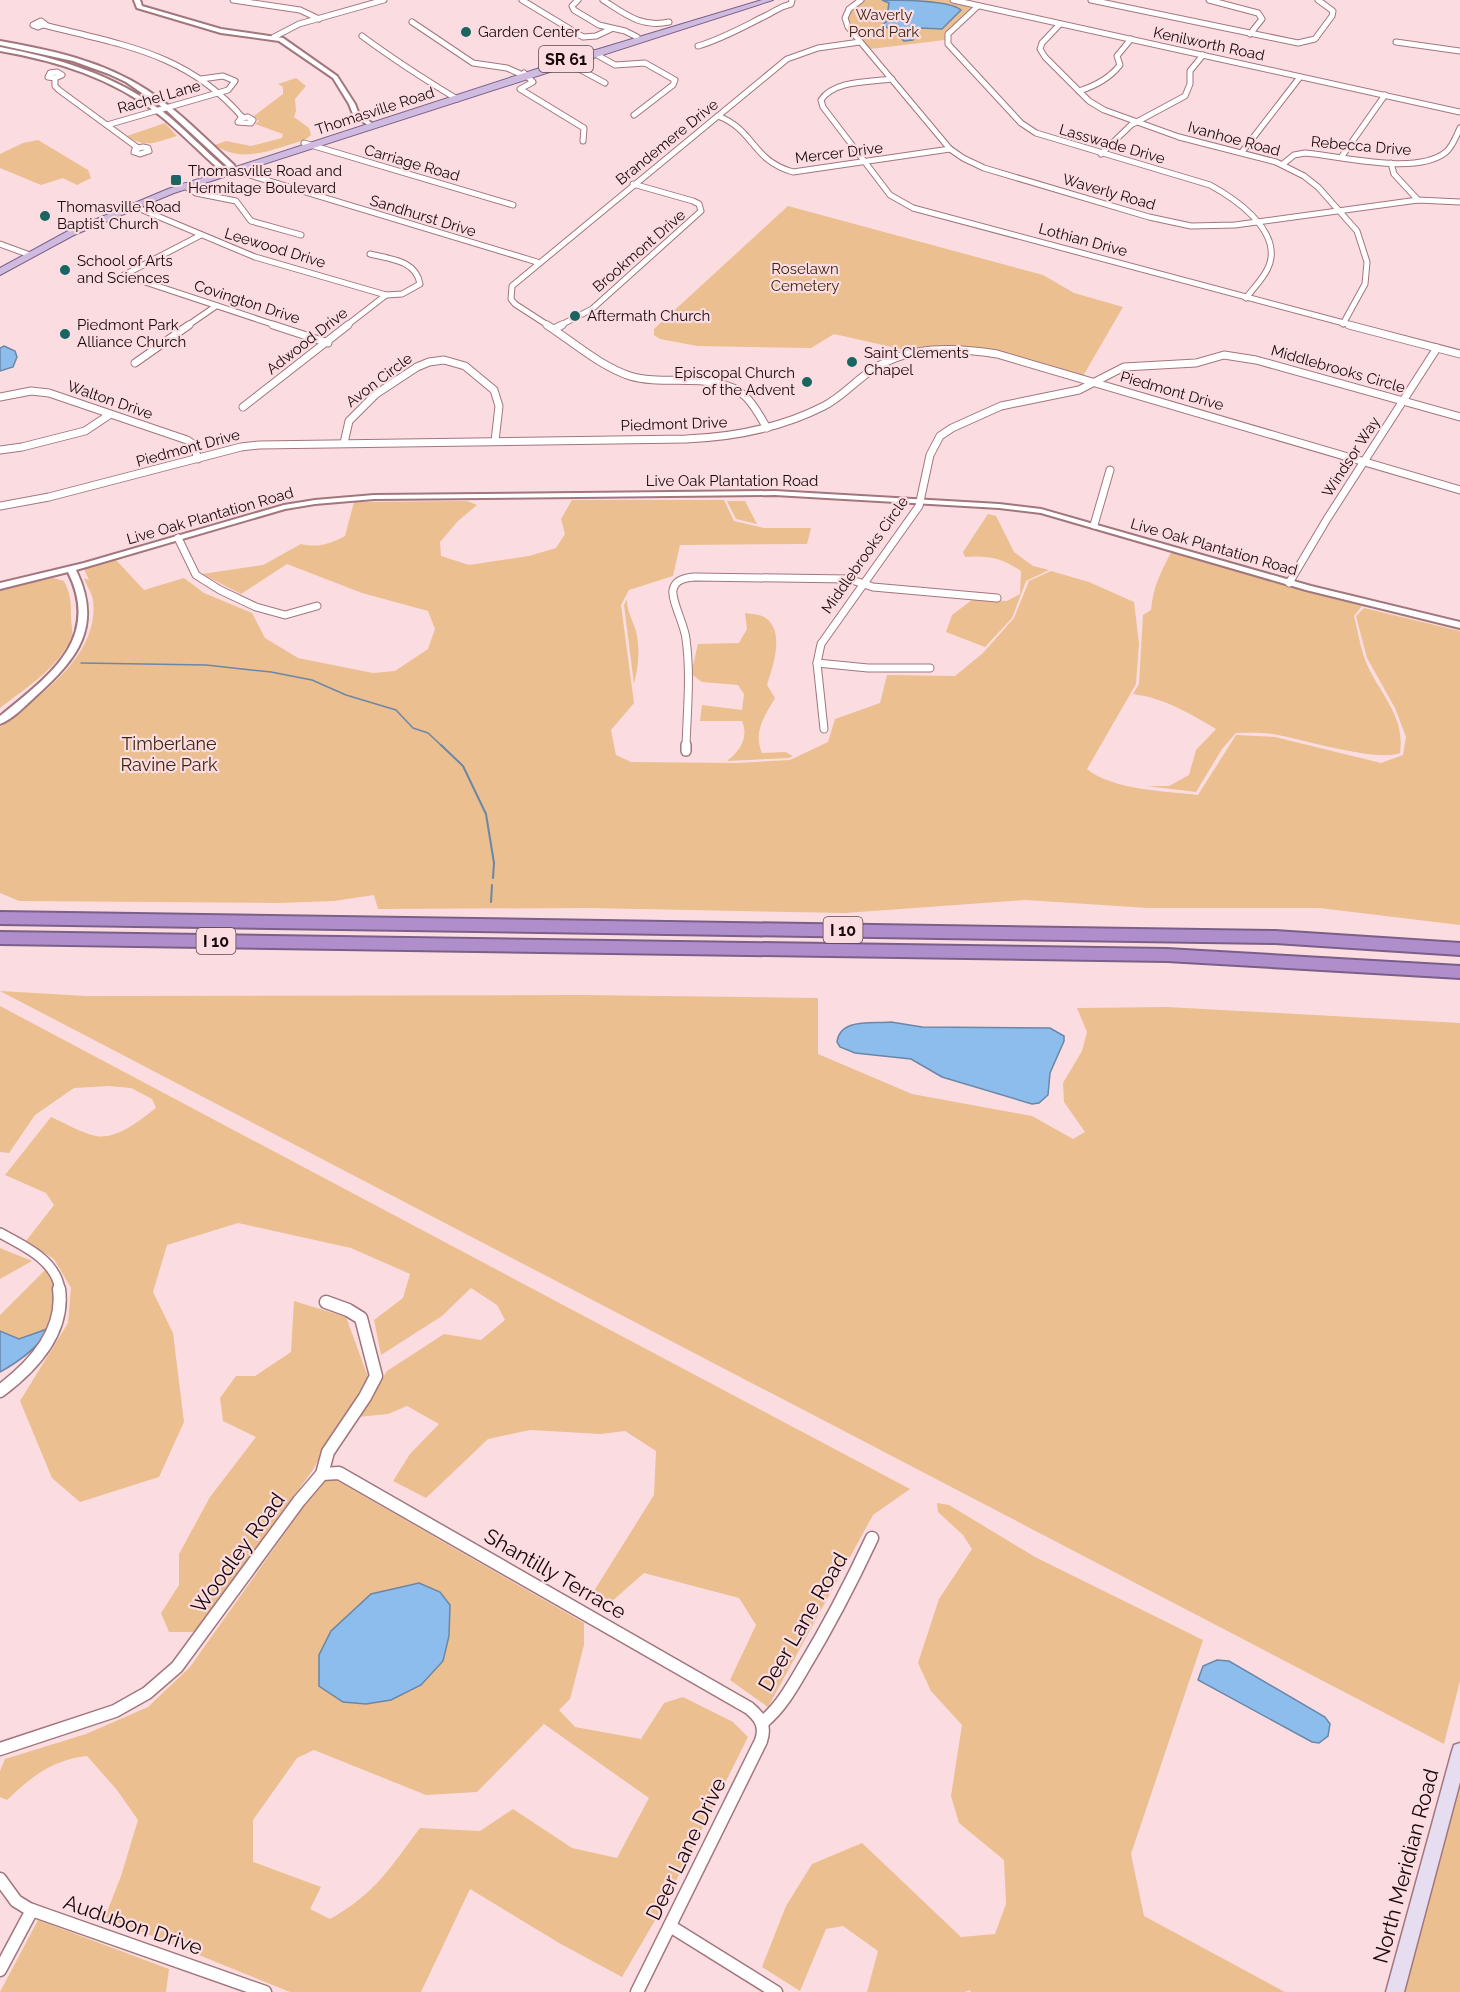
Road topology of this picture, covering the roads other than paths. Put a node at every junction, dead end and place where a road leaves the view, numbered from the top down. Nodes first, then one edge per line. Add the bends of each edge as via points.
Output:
1 (137, 0) edge
2 (233, 0) edge
3 (384, 0) edge
4 (522, 0) edge
5 (578, 0) edge
6 (603, 0) edge
7 (757, 0) edge
8 (769, 0) edge
9 (792, 0) edge
10 (861, 0) edge
11 (953, 0) edge
12 (1091, 0) edge
13 (1209, 0) edge
14 (372, 1) edge
15 (1321, 1) edge
16 (978, 6) junction
17 (726, 12) junction
18 (319, 19) junction
19 (412, 22) dead end
20 (669, 22) dead end
21 (1060, 24) junction
22 (44, 25) dead end
23 (611, 29) junction
24 (1250, 34) junction
25 (362, 36) dead end
26 (274, 37) junction
27 (639, 38) junction
28 (1131, 39) junction
29 (860, 42) junction
30 (1396, 42) dead end
31 (0, 43) edge
32 (698, 46) dead end
33 (0, 49) edge
34 (1460, 51) edge
35 (592, 52) junction
36 (1203, 55) junction
37 (572, 61) junction
38 (525, 75) junction
39 (1300, 77) junction
40 (55, 78) dead end
41 (201, 79) junction
42 (892, 79) junction
43 (605, 83) dead end
44 (1079, 91) junction
45 (219, 92) junction
46 (1385, 95) junction
47 (455, 98) junction
48 (166, 108) junction
49 (157, 110) junction
50 (1460, 112) edge
51 (634, 115) dead end
52 (718, 116) junction
53 (243, 118) dead end
54 (1136, 122) junction
55 (374, 123) junction
56 (107, 125) junction
57 (1460, 129) edge
58 (583, 141) dead end
59 (307, 145) junction
60 (138, 148) dead end
61 (950, 149) junction
62 (1242, 152) junction
63 (1101, 153) junction
64 (1342, 156) junction
65 (866, 163) junction
66 (1391, 163) junction
67 (1283, 164) junction
68 (233, 168) junction
69 (222, 169) junction
70 (633, 184) junction
71 (185, 186) junction
72 (1418, 200) junction
73 (1460, 202) edge
74 (129, 205) junction
75 (513, 205) dead end
76 (1341, 210) junction
77 (1258, 222) junction
78 (301, 235) dead end
79 (201, 236) junction
80 (0, 244) edge
81 (27, 254) junction
82 (370, 254) dead end
83 (537, 262) junction
84 (0, 266) edge
85 (0, 272) edge
86 (386, 295) junction
87 (1246, 298) junction
88 (216, 306) junction
89 (1343, 324) junction
90 (554, 329) junction
91 (328, 343) junction
92 (1437, 348) junction
93 (1460, 354) edge
94 (135, 363) dead end
95 (1095, 383) junction
96 (0, 397) edge
97 (1403, 401) junction
98 (243, 407) dead end
99 (109, 415) junction
100 (1460, 417) edge
101 (767, 428) junction
102 (495, 441) junction
103 (344, 443) junction
104 (0, 450) edge
105 (198, 459) junction
106 (1365, 462) junction
107 (1110, 470) dead end
108 (1460, 490) edge
109 (920, 500) junction
110 (0, 506) edge
111 (1094, 525) junction
112 (178, 538) junction
113 (71, 569) junction
114 (1290, 583) junction
115 (864, 584) junction
116 (0, 586) edge
117 (997, 598) dead end
118 (317, 606) dead end
119 (1460, 625) edge
120 (817, 663) junction
121 (930, 668) dead end
122 (0, 721) edge
123 (824, 729) dead end
124 (686, 751) dead end
125 (0, 918) edge
126 (0, 938) edge
127 (1460, 949) edge
128 (1460, 972) edge
129 (0, 1233) edge
130 (326, 1302) dead end
131 (0, 1392) edge
132 (322, 1474) junction
133 (872, 1538) dead end
134 (763, 1722) junction
135 (0, 1749) edge
136 (1459, 1756) edge
137 (0, 1879) edge
138 (32, 1910) junction
139 (670, 1926) junction
140 (0, 1970) edge
141 (265, 1992) edge
142 (637, 1992) edge
143 (776, 1992) edge
144 (1395, 1992) edge

1 - 26 street via 140,7 152,12 221,31
2 - 18 street via 300,10
3 - 14 street
4 - 23 street via 583,37
5 - 23 street via 572,6 574,10
6 - 20 street via 641,24 652,27
7 - 17 main road, Thomasville Road / SR 61
8 - 17 main road, Thomasville Road / SR 61
9 - 32 street via 791,4 777,7 722,38
10 - 29 street, Waverly Road via 845,18
11 - 16 street, Kenilworth Road
12 - 24 street
13 - 24 street via 1258,13 1262,19
14 - 18 street
15 - 24 street via 1333,11 1315,39 1298,43
16 - 21 street, Kenilworth Road
16 - 63 street, Lasswade Drive via 948,34 951,49 1032,131
17 - 27 main road, Thomasville Road / SR 61
18 - 26 street via 293,26
19 - 38 street via 473,63
21 - 28 street, Kenilworth Road
21 - 44 street, Ivanhoe Road via 1040,49
22 - 41 street via 158,57
23 - 27 street
25 - 47 street
26 - 55 street via 293,45 335,77 355,113
27 - 35 main road, Thomasville Road / SR 61
28 - 36 street, Kenilworth Road
28 - 44 street via 1119,51 1120,65 1114,73
29 - 42 street, Waverly Road
29 - 52 street, Brandemere Drive via 794,55
30 - 34 street
31 - 48 street via 47,52 99,69 134,85
33 - 49 street via 89,73 122,87
35 - 37 main road, Thomasville Road / SR 61
35 - 38 main road, Thomasville Road / SR 61
35 - 51 street via 615,65 645,63 675,80
36 - 39 street, Kenilworth Road
36 - 54 street via 1190,71 1185,96
37 - 38 main road, Thomasville Road / SR 61
37 - 43 street
38 - 47 main road, Thomasville Road / SR 61
38 - 58 street via 533,82 520,89 584,128
39 - 46 street, Kenilworth Road
39 - 62 street
40 - 56 street via 59,90
41 - 45 street
41 - 45 street via 219,75 234,79 235,85
42 - 61 street, Waverly Road
42 - 65 street, Lothian Drive via 834,89 821,98 823,107
44 - 54 street, Ivanhoe Road via 1099,108
45 - 48 street, Rachel Lane
45 - 53 street
46 - 50 street, Kenilworth Road
46 - 64 street
47 - 55 main road, Thomasville Road / SR 61
48 - 49 street, Rachel Lane
48 - 68 street
49 - 56 street, Rachel Lane
49 - 69 street
52 - 65 street, Mercer Drive via 733,120 764,161 778,169 797,172
52 - 70 street, Brandemere Drive
54 - 62 street, Ivanhoe Road
54 - 63 street
55 - 59 main road, Thomasville Road / SR 61
56 - 60 street
57 - 66 street, Rebecca Drive via 1446,152 1438,157 1416,163
59 - 68 main road, Thomasville Road / SR 61
59 - 75 street, Carriage Road
61 - 65 street, Mercer Drive
61 - 77 street, Waverly Road via 984,168 1170,222 1210,227
62 - 67 street, Ivanhoe Road
63 - 77 street, Lasswade Drive via 1210,185
64 - 66 street, Rebecca Drive
64 - 67 street, Rebecca Drive via 1302,153
65 - 87 street, Lothian Drive via 890,195 913,208
66 - 72 street via 1394,174
67 - 76 street, Ivanhoe Road via 1312,182
68 - 69 main road, Thomasville Road / SR 61
68 - 71 main road, Thomasville Road / SR 61
68 - 83 street, Sandhurst Drive
69 - 74 main road, Thomasville Road / SR 61
70 - 83 street, Brandemere Drive
70 - 90 street, Brookmont Drive via 702,208 592,309
71 - 74 main road, Thomasville Road / SR 61
71 - 78 street via 196,193 236,201 251,221
72 - 73 street, Waverly Road
72 - 76 street, Waverly Road
74 - 79 street, Leewood Drive
74 - 81 main road, Thomasville Road / SR 61
76 - 77 street, Waverly Road
76 - 89 street, Ivanhoe Road via 1361,239 1367,273
77 - 87 street, Lasswade Drive via 1272,246 1272,254 1264,275
79 - 86 street, Leewood Drive via 255,257
79 - 88 street, Covington Drive via 124,275
80 - 81 street
81 - 84 main road, Thomasville Road / SR 61
81 - 85 main road, Thomasville Road / SR 61
82 - 86 street via 412,267 420,277 420,284 414,289
83 - 90 street, Brandemere Drive via 512,286 510,296 514,304
86 - 91 street, Adwood Drive
87 - 89 street, Lothian Drive
88 - 91 street, Covington Drive
88 - 94 street
89 - 92 street, Lothian Drive
90 - 101 street via 629,376 660,381 709,381 729,387 745,396
91 - 98 street, Adwood Drive
92 - 93 street, Lothian Drive
92 - 97 street, Windsor Way
95 - 97 street, Middlebrooks Circle via 1132,365 1196,363 1228,355
95 - 101 street, Piedmont Drive via 986,352 926,351 887,362 825,406
95 - 106 street, Piedmont Drive
95 - 109 street, Middlebrooks Circle via 1073,392 1002,406 940,436 930,455
96 - 99 street, Walton Drive via 43,392
97 - 100 street, Middlebrooks Circle
97 - 106 street, Windsor Way
99 - 104 street via 85,431
99 - 105 street, Walton Drive via 187,440
101 - 102 street, Piedmont Drive via 705,438
102 - 103 street, Piedmont Drive
102 - 103 street, Avon Circle via 498,398 494,389 469,367 444,360 413,368 363,406 350,420
103 - 105 street, Piedmont Drive via 259,445
105 - 110 street, Piedmont Drive
106 - 108 street, Piedmont Drive
106 - 114 street, Windsor Way
107 - 111 street
109 - 111 street, Live Oak Plantation Road via 1030,510
109 - 112 street, Live Oak Plantation Road via 735,492 356,498 284,507
109 - 115 street, Middlebrooks Circle
111 - 114 street, Live Oak Plantation Road
112 - 113 street, Live Oak Plantation Road
112 - 118 street via 196,575 220,590 285,615
113 - 116 street, Live Oak Plantation Road
113 - 122 street via 84,607 78,640 51,678
114 - 119 street, Live Oak Plantation Road
115 - 117 street
115 - 120 street, Middlebrooks Circle via 827,633
115 - 124 street via 849,579 789,577 695,577 677,582 673,595 686,634
120 - 121 street
120 - 123 street, Middlebrooks Circle
125 - 127 highway, I 10 via 1263,937
126 - 128 highway, I 10 via 1156,954
129 - 131 street via 31,1250 50,1267 59,1283 62,1301 50,1337 18,1377
130 - 132 street, Woodley Road via 362,1318 376,1376 328,1452
132 - 134 street, Shantilly Terrace via 339,1473 749,1708
132 - 135 street, Woodley Road via 196,1644 160,1682 95,1720
133 - 134 street, Deer Lane Road via 808,1659 772,1716
134 - 139 street, Deer Lane Drive via 765,1732 761,1741
136 - 144 main road, North Meridian Road
137 - 138 street, Audubon Drive via 16,1901
138 - 140 street
138 - 141 street, Audubon Drive
139 - 142 street, Deer Lane Drive
139 - 143 street

